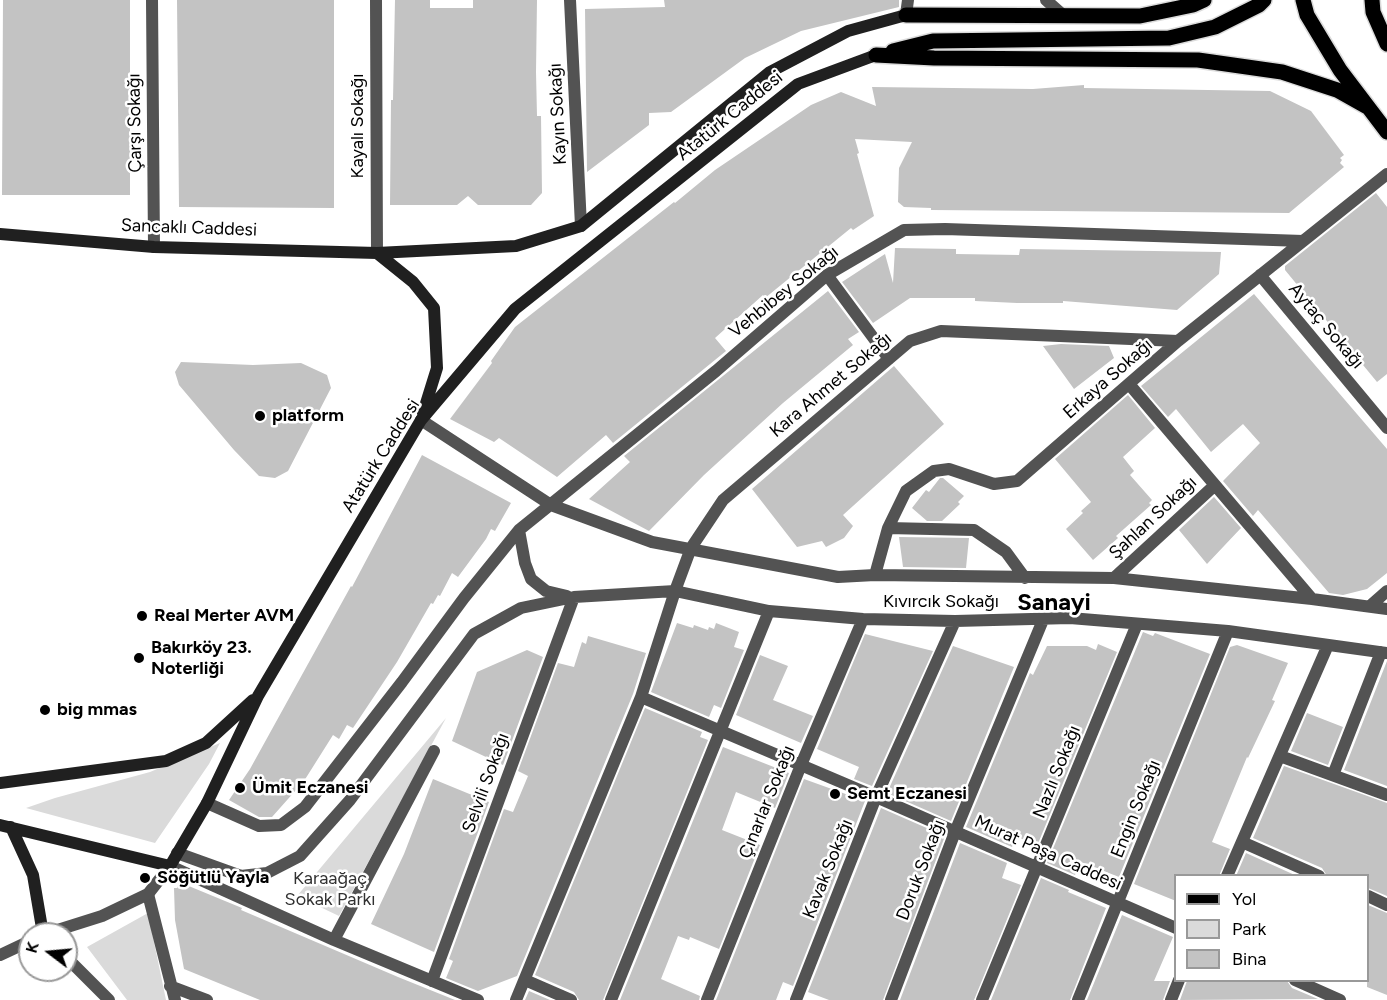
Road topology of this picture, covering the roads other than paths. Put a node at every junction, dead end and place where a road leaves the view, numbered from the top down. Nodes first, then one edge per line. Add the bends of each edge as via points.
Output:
1 (152, 0) edge
2 (375, 0) edge
3 (570, 0) edge
4 (1046, 0) edge
5 (1204, 0) edge
6 (1264, 0) edge
7 (1304, 0) edge
8 (1372, 0) edge
9 (907, 7) edge
10 (1064, 16) junction
11 (1387, 44) edge
12 (876, 54) junction
13 (1369, 108) junction
14 (1387, 132) edge
15 (1387, 174) edge
16 (581, 226) junction
17 (0, 234) edge
18 (1303, 242) junction
19 (154, 247) junction
20 (377, 253) junction
21 (827, 274) junction
22 (1260, 276) junction
23 (1178, 341) junction
24 (889, 359) junction
25 (1129, 384) junction
26 (421, 420) junction
27 (1387, 428) edge
28 (1215, 485) junction
29 (551, 505) junction
30 (888, 528) junction
31 (519, 530) junction
32 (691, 548) junction
33 (875, 575) junction
34 (1025, 578) junction
35 (1114, 578) junction
36 (675, 591) junction
37 (1387, 591) edge
38 (574, 597) junction
39 (1312, 598) junction
40 (1370, 606) junction
41 (1387, 609) edge
42 (769, 611) junction
43 (863, 619) junction
44 (1043, 620) junction
45 (956, 621) junction
46 (1137, 624) junction
47 (1228, 631) junction
48 (1328, 645) junction
49 (1384, 653) edge
50 (258, 696) junction
51 (641, 697) junction
52 (722, 730) junction
53 (434, 751) dead end
54 (1280, 756) junction
55 (801, 765) junction
56 (1333, 775) junction
57 (0, 783) edge
58 (1387, 795) edge
59 (876, 797) junction
60 (207, 803) junction
61 (6, 826) edge
62 (955, 832) junction
63 (1242, 842) junction
64 (177, 853) junction
65 (170, 866) junction
66 (1037, 868) junction
67 (1228, 874) edge
68 (1314, 874) edge
69 (148, 894) junction
70 (1369, 896) edge
71 (1117, 903) junction
72 (1387, 905) edge
73 (42, 922) edge
74 (78, 923) edge
75 (1174, 927) edge
76 (334, 940) junction
77 (18, 947) edge
78 (0, 956) edge
79 (78, 969) edge
80 (525, 980) junction
81 (432, 981) junction
82 (1179, 982) edge
83 (1297, 982) edge
84 (170, 986) junction
85 (109, 1000) edge
86 (175, 1000) edge
87 (207, 1000) edge
88 (478, 1000) edge
89 (516, 1000) edge
90 (571, 1000) edge
91 (611, 1000) edge
92 (707, 1000) edge
93 (796, 1000) edge
94 (891, 1000) edge
95 (982, 1000) edge
96 (1078, 1000) edge
97 (1171, 1000) edge
98 (1340, 1000) edge

1 - 19 street, Çarşı Sokağı
2 - 20 street, Kayalı Sokağı
3 - 16 street, Kayın Sokağı
4 - 10 street
5 - 10 main road via 1140,16
6 - 12 main road via 1215,27 1169,38 933,41
7 - 13 main road via 1307,15 1334,60
8 - 11 main road
9 - 10 main road
9 - 16 main road, Atatürk Caddesi via 770,72
12 - 13 main road via 1198,60 1282,72 1337,90
12 - 26 main road, Atatürk Caddesi via 798,84 515,309
13 - 14 main road
15 - 18 street, Erkaya Sokağı
16 - 20 main road, Sancaklı Caddesi via 516,246
17 - 19 main road, Sancaklı Caddesi
18 - 21 street, Vehbibey Sokağı via 904,230
18 - 22 street, Erkaya Sokağı
19 - 20 main road, Sancaklı Caddesi
20 - 26 main road via 413,282 435,308 437,368
21 - 24 street
21 - 29 street, Vehbibey Sokağı via 716,371
22 - 23 street, Erkaya Sokağı
22 - 27 street, Aytaç Sokağı
23 - 24 street, Kara Ahmet Sokağı via 941,331 910,341
23 - 25 street, Erkaya Sokağı
24 - 32 street, Kara Ahmet Sokağı via 723,500
25 - 28 street
25 - 30 street, Erkaya Sokağı via 1017,481 993,484 949,469 934,471 906,491
26 - 29 street, Kıvırcık Sokağı
26 - 50 main road, Atatürk Caddesi
28 - 35 street, Şahlan Sokağı
28 - 39 street
29 - 31 street, Vehbibey Sokağı
29 - 32 street, Kıvırcık Sokağı via 652,542
30 - 33 street, Erkaya Sokağı
30 - 34 street via 974,530 1006,552
31 - 38 street via 531,579 546,591
31 - 60 street, Vehbibey Sokağı via 305,807 281,825 259,826
32 - 33 street, Kıvırcık Sokağı via 838,577
32 - 36 street, Kara Ahmet Sokağı
33 - 34 street, Kıvırcık Sokağı
34 - 35 street, Kıvırcık Sokağı
35 - 39 street, Kıvırcık Sokağı
36 - 38 street, Kıvırcık Sokağı
36 - 42 street, Kıvırcık Sokağı
36 - 51 street, Kara Ahmet Sokağı
37 - 40 street
38 - 64 street via 521,608 474,634 350,800 300,856 267,873 241,876
38 - 81 street, Selvili Sokağı
39 - 40 street, Kıvırcık Sokağı
40 - 41 street, Kıvırcık Sokağı
42 - 43 street, Kıvırcık Sokağı
42 - 52 street
43 - 45 street, Kıvırcık Sokağı
43 - 55 street, Çınarlar Sokağı
44 - 45 street, Kıvırcık Sokağı
44 - 46 street, Kıvırcık Sokağı via 1070,618
44 - 62 street, Doruk Sokağı
45 - 59 street, Kavak Sokağı
46 - 47 street, Kıvırcık Sokağı
46 - 66 street, Nazlı Sokağı
47 - 48 street, Kıvırcık Sokağı
47 - 71 street, Engin Sokağı
48 - 49 street, Kıvırcık Sokağı
48 - 54 street
49 - 56 street
50 - 57 main road via 206,743 166,760
50 - 60 main road, Atatürk Caddesi
51 - 52 street, Murat Paşa Caddesi
51 - 80 street, Kara Ahmet Sokağı
52 - 55 street, Murat Paşa Caddesi
52 - 91 street
53 - 76 street
54 - 56 street
54 - 63 street
55 - 59 street, Murat Paşa Caddesi
55 - 92 street, Çınarlar Sokağı
56 - 58 street
59 - 62 street, Murat Paşa Caddesi
59 - 93 street, Kavak Sokağı
60 - 64 main road, Atatürk Caddesi
61 - 65 main road
61 - 73 main road via 33,874
62 - 66 street, Murat Paşa Caddesi
62 - 94 street, Doruk Sokağı
63 - 67 street
63 - 68 street
64 - 65 main road, Atatürk Caddesi
65 - 69 street, Atatürk Caddesi
65 - 76 street
66 - 71 street, Murat Paşa Caddesi
66 - 95 street, Nazlı Sokağı
69 - 74 street, Atatürk Caddesi
69 - 84 street
70 - 72 street
71 - 75 street, Murat Paşa Caddesi
71 - 96 street, Engin Sokağı
76 - 81 street
77 - 78 street
79 - 85 street
80 - 89 street, Kara Ahmet Sokağı
80 - 90 street
81 - 88 street
82 - 97 street
83 - 98 street
84 - 86 street
84 - 87 street

